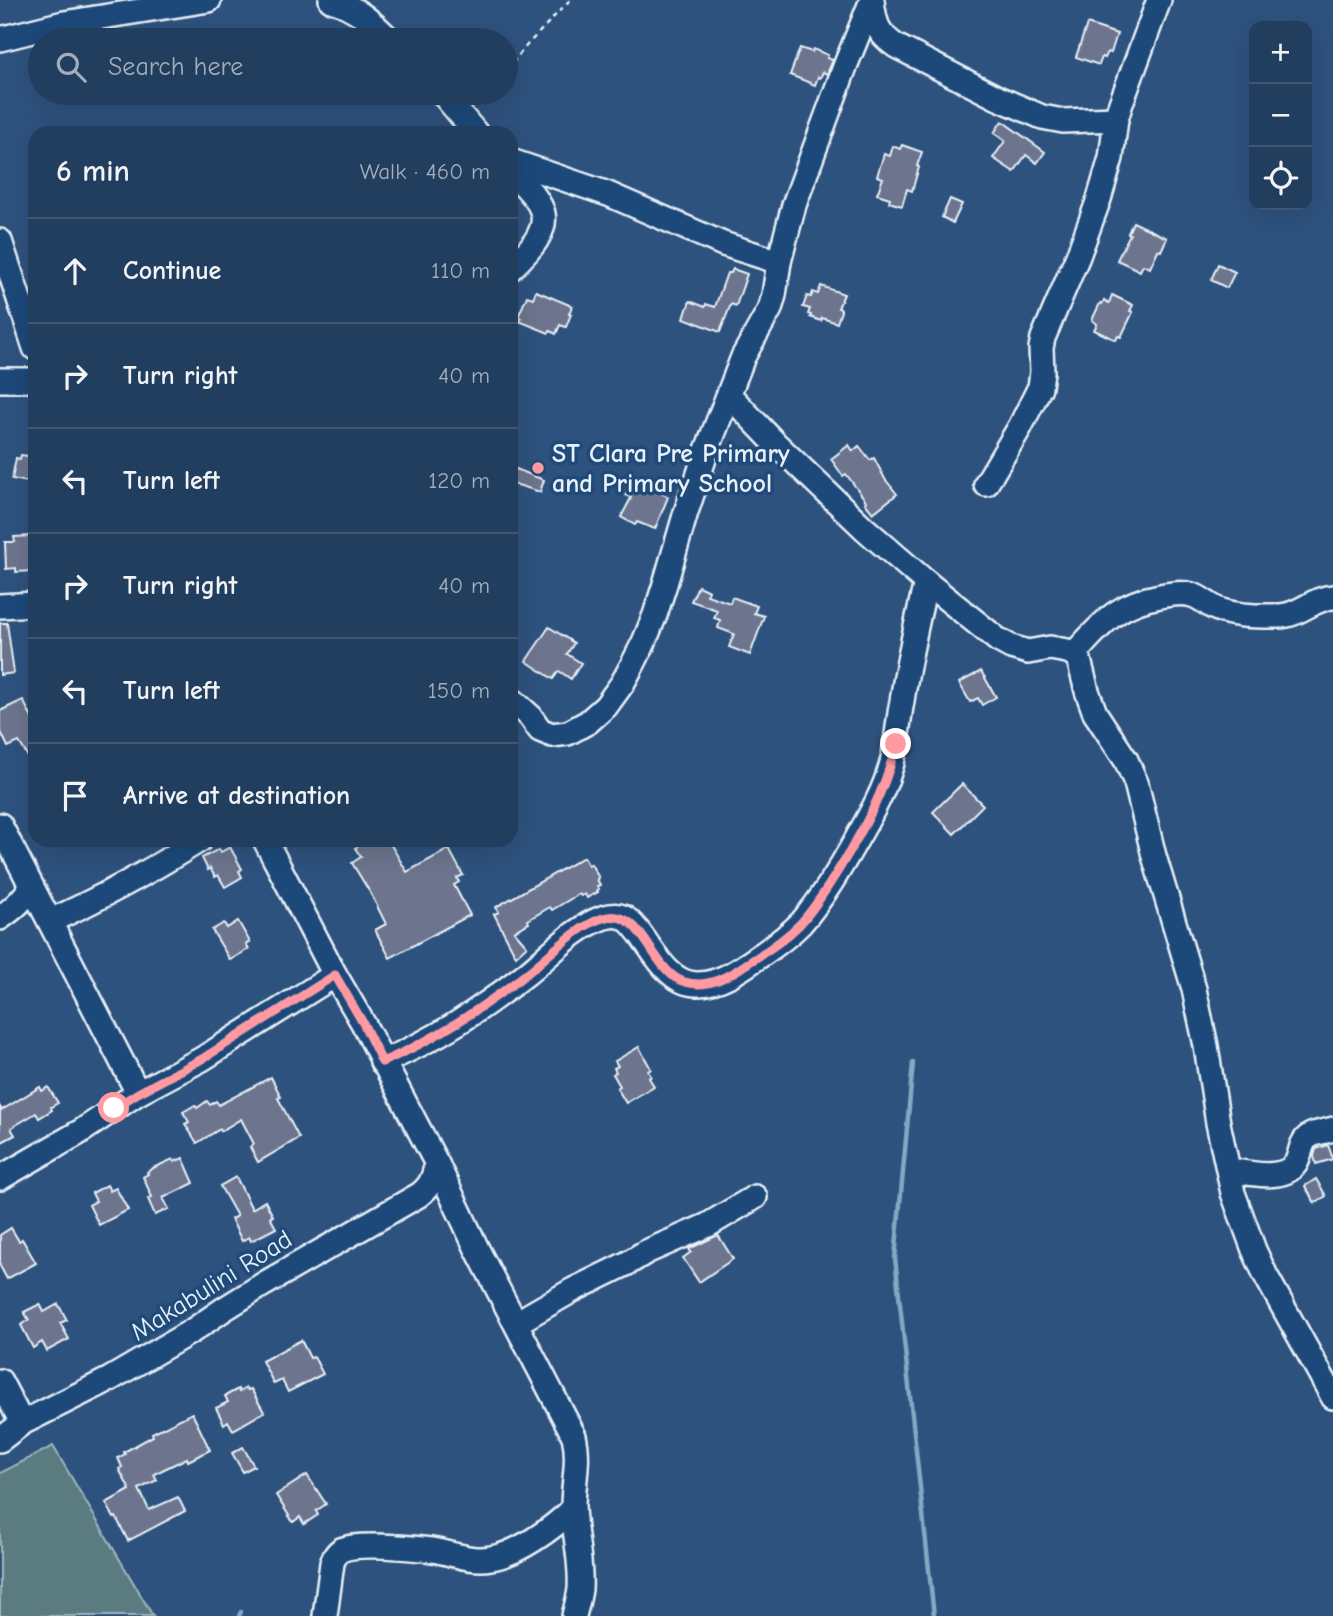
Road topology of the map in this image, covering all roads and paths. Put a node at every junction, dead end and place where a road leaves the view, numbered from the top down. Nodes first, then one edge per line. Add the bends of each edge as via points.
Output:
1 (209, 0) edge
2 (331, 0) edge
3 (570, 0) edge
4 (1159, 0) edge
5 (872, 1) edge
6 (44, 28) edge
7 (378, 28) edge
8 (28, 32) edge
9 (0, 39) edge
10 (518, 56) edge
11 (452, 105) edge
12 (1116, 119) junction
13 (469, 126) edge
14 (518, 162) edge
15 (518, 179) edge
16 (0, 241) edge
17 (518, 262) edge
18 (779, 262) junction
19 (28, 327) edge
20 (0, 380) edge
21 (28, 380) edge
22 (729, 395) junction
23 (986, 484) dead end
24 (926, 582) junction
25 (1333, 597) edge
26 (28, 605) edge
27 (0, 607) edge
28 (1074, 654) junction
29 (518, 705) edge
30 (0, 825) edge
31 (188, 847) edge
32 (269, 847) edge
33 (31, 886) junction
34 (0, 918) edge
35 (50, 921) junction
36 (335, 975) junction
37 (382, 1062) junction
38 (138, 1093) junction
39 (1333, 1129) edge
40 (436, 1164) junction
41 (1229, 1170) junction
42 (0, 1178) edge
43 (755, 1197) dead end
44 (516, 1324) junction
45 (0, 1381) edge
46 (1333, 1397) edge
47 (22, 1423) junction
48 (0, 1440) edge
49 (573, 1509) junction
50 (325, 1616) edge
51 (574, 1616) edge

1 - 6 street
2 - 7 street via 355,10
3 - 10 path
4 - 12 street
5 - 12 street via 874,19 885,39 998,98 1051,120
5 - 18 street via 794,205
8 - 9 street
11 - 13 street
12 - 23 street via 1111,158 1096,208 1043,338 1040,387
14 - 18 street
15 - 17 street via 542,208 543,216 536,242
16 - 19 street
18 - 22 street via 770,309 743,356
20 - 21 street
22 - 24 street via 865,529
22 - 29 street via 696,480 644,642 622,684 606,706 568,733 552,735 540,730
24 - 28 street via 1011,648 1028,652 1050,648
24 - 37 street via 896,744 882,792 824,892 781,941 731,975 696,985 681,982 670,973 634,926 613,915 564,943 455,1026
25 - 28 street via 1283,617 1227,612 1193,595 1141,599 1113,615
26 - 27 street
28 - 41 street via 1095,713 1136,783 1197,1003
30 - 33 street
31 - 35 street
32 - 36 street
33 - 34 street
33 - 35 street
35 - 38 street
36 - 37 street
36 - 38 street via 202,1059
37 - 40 street
38 - 42 street
39 - 41 street via 1307,1138 1289,1170 1263,1176
40 - 44 street
40 - 47 street, Makabulini Road via 433,1179 419,1195 110,1380
41 - 46 street via 1254,1250
43 - 44 street
44 - 49 street via 574,1436
45 - 47 street
47 - 48 street, Makabulini Road
49 - 50 street via 542,1534 495,1558 371,1546 340,1551 331,1563
49 - 51 street via 580,1574

